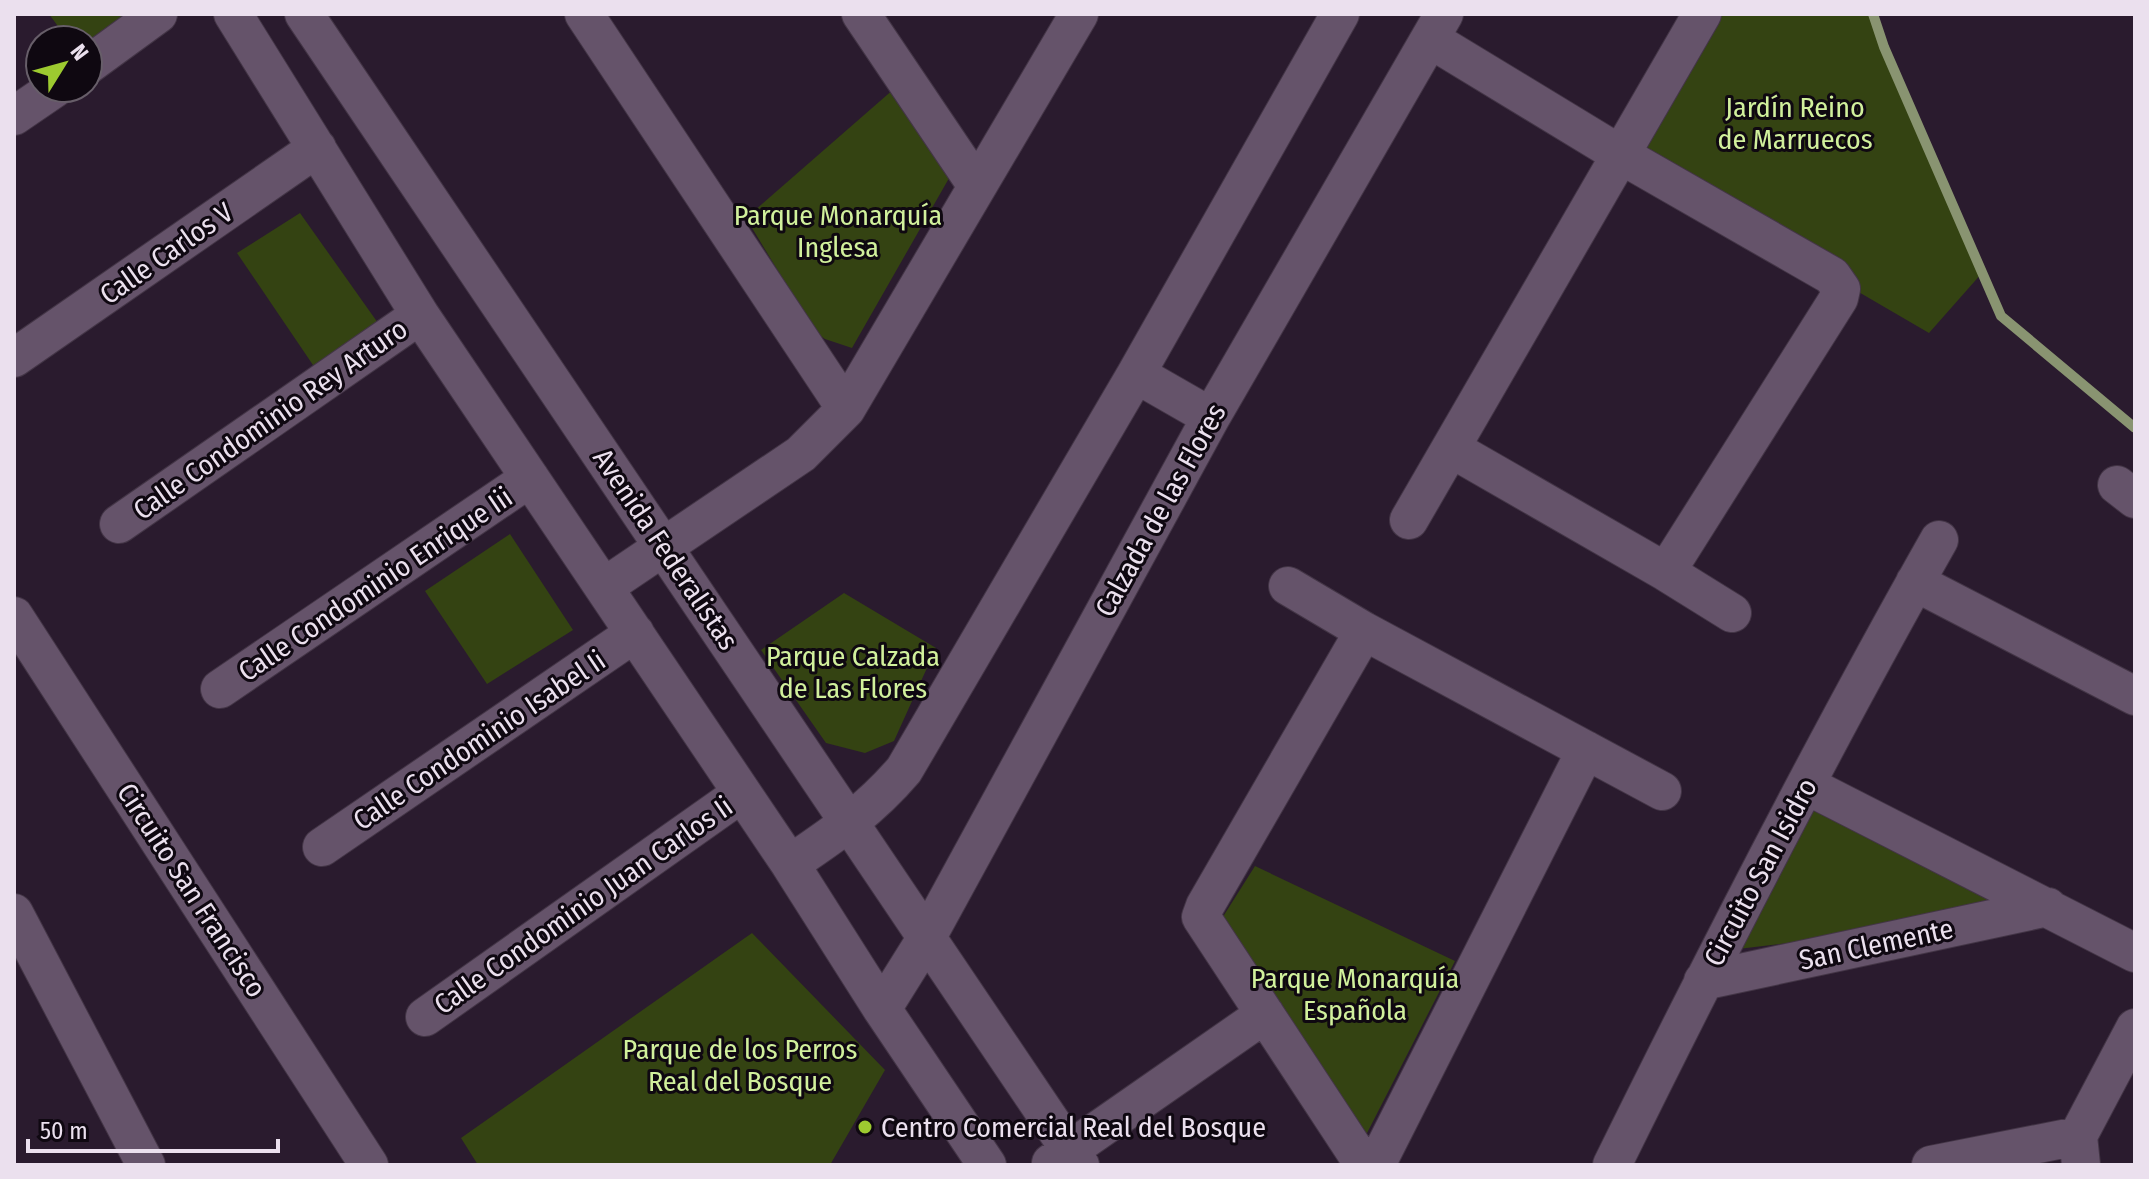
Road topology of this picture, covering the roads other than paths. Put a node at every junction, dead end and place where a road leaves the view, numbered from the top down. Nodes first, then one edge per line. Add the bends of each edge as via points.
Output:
1 (158, 14) edge
2 (233, 14) edge
3 (304, 14) edge
4 (584, 14) edge
5 (861, 14) edge
6 (1079, 14) edge
7 (1340, 14) edge
8 (1702, 14) edge
9 (1437, 27) edge
10 (104, 53) edge
11 (32, 104) edge
12 (14, 116) edge
13 (317, 148) junction
14 (1621, 155) junction
15 (977, 186) junction
16 (420, 315) junction
17 (14, 358) edge
18 (1136, 374) junction
19 (846, 409) junction
20 (1211, 417) junction
21 (1452, 449) junction
22 (530, 478) junction
23 (1409, 520) dead end
24 (119, 524) dead end
25 (1939, 540) dead end
26 (664, 547) junction
27 (1666, 572) junction
28 (1915, 582) junction
29 (1288, 586) dead end
30 (604, 587) junction
31 (1732, 613) dead end
32 (14, 616) edge
33 (1364, 631) junction
34 (635, 633) junction
35 (220, 689) dead end
36 (2135, 696) edge
37 (1586, 750) junction
38 (1806, 785) junction
39 (1662, 791) dead end
40 (742, 793) junction
41 (851, 822) junction
42 (322, 847) dead end
43 (790, 864) junction
44 (2048, 907) junction
45 (14, 913) edge
46 (927, 937) junction
47 (2135, 953) edge
48 (1703, 981) junction
49 (882, 1009) junction
50 (1265, 1014) junction
51 (425, 1017) dead end
52 (2135, 1028) edge
53 (2080, 1150) edge
54 (1066, 1160) edge
55 (977, 1161) edge
56 (146, 1165) edge
57 (369, 1165) edge
58 (1364, 1165) edge
59 (1376, 1165) edge
60 (1612, 1165) edge
61 (1931, 1165) edge

1 - 10 street
2 - 13 street
3 - 26 street, Avenida Federalistas
4 - 19 street
5 - 15 street
6 - 15 street
7 - 18 street
8 - 14 street
9 - 14 street
9 - 20 street, Calzada de las Flores
11 - 12 street
13 - 16 street
13 - 17 street, Calle Carlos V
14 - 21 street
14 - 27 street via 1832,276 1841,289
15 - 19 street
16 - 22 street
16 - 24 street, Calle Condominio Rey Arturo
18 - 20 street
18 - 41 street via 904,770
19 - 26 street via 801,454
20 - 46 street, Calzada de las Flores
21 - 23 street
21 - 27 street
22 - 30 street
22 - 35 street, Calle Condominio Enrique Iii
25 - 28 street, Circuito San Isidro
26 - 30 street
26 - 41 street, Avenida Federalistas
27 - 31 street
28 - 36 street
28 - 38 street, Circuito San Isidro
29 - 33 street
30 - 34 street
32 - 57 street, Circuito San Francisco
33 - 37 street
33 - 50 street via 1201,917
34 - 40 street
34 - 42 street, Calle Condominio Isabel Ii
37 - 39 street
37 - 59 street
38 - 44 street
38 - 48 street, Circuito San Isidro
40 - 43 street
40 - 51 street, Calle Condominio Juan Carlos Ii
41 - 43 street
41 - 46 street, Avenida Federalistas
43 - 49 street
44 - 47 street
44 - 48 street, San Clemente
45 - 56 street
46 - 49 street, Calzada de las Flores
46 - 54 street, Avenida Federalistas
48 - 60 street, Circuito San Isidro
49 - 55 street
50 - 54 street
50 - 58 street
52 - 53 street
53 - 61 street

